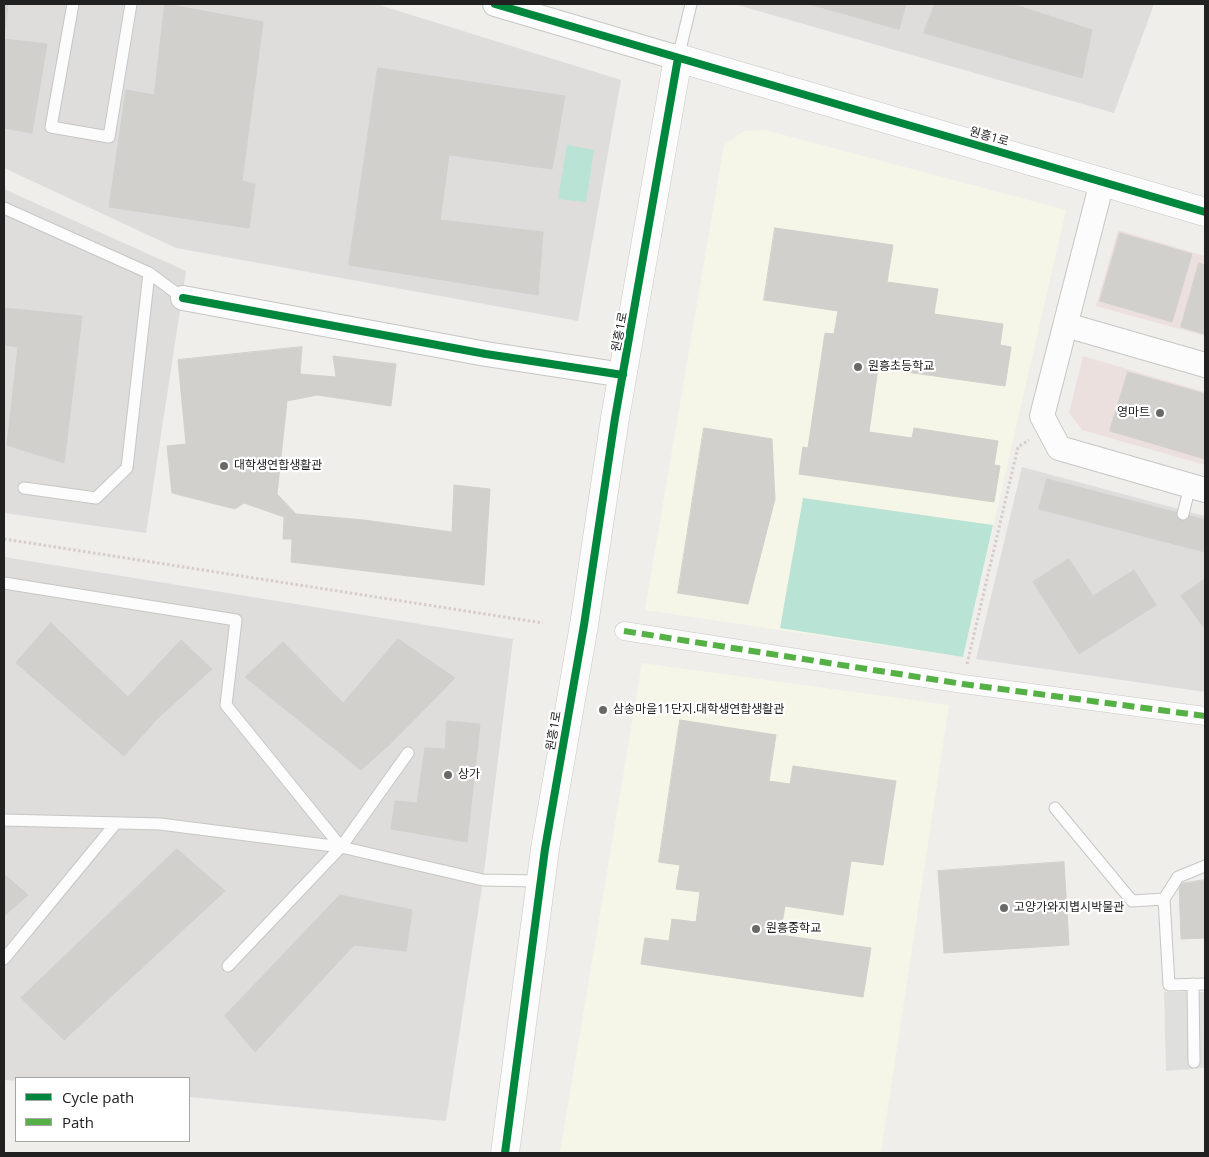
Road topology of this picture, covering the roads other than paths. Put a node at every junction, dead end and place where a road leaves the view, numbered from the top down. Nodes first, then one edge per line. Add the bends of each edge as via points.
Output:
1 (73, 4) edge
2 (131, 4) edge
3 (495, 4) edge
4 (691, 4) edge
5 (678, 58) junction
6 (1102, 182) junction
7 (4, 208) edge
8 (1205, 212) edge
9 (149, 273) junction
10 (183, 298) joint
11 (1066, 325) junction
12 (1205, 365) edge
13 (623, 375) junction
14 (24, 488) dead end
15 (1198, 488) edge
16 (1183, 514) dead end
17 (4, 582) edge
18 (624, 631) dead end
19 (1205, 716) edge
20 (408, 752) dead end
21 (1055, 808) dead end
22 (4, 820) edge
23 (116, 822) junction
24 (341, 847) junction
25 (1205, 866) edge
26 (540, 881) junction
27 (1164, 898) junction
28 (4, 959) edge
29 (228, 966) dead end
30 (1199, 984) edge
31 (1194, 1062) dead end
32 (506, 1153) edge

1 - 2 lane via 51,127 109,137
3 - 5 street
4 - 5 lane
5 - 6 street, 원흥1로
5 - 13 street, 원흥1로
6 - 8 street, 원흥1로
6 - 11 street
7 - 9 lane
9 - 10 lane
9 - 14 lane via 127,468 96,498
10 - 13 street via 486,354
11 - 12 street
11 - 15 street via 1042,416 1059,448
13 - 26 street, 원흥1로
15 - 16 lane
17 - 24 lane via 236,620 226,705
18 - 19 street via 963,684
20 - 24 lane
21 - 27 lane via 1132,901
22 - 23 lane
23 - 24 lane via 160,824
23 - 28 lane
24 - 26 lane via 483,880
24 - 29 lane
25 - 27 lane via 1178,877
26 - 32 street, 원흥1로
27 - 30 lane via 1169,985
30 - 31 lane

